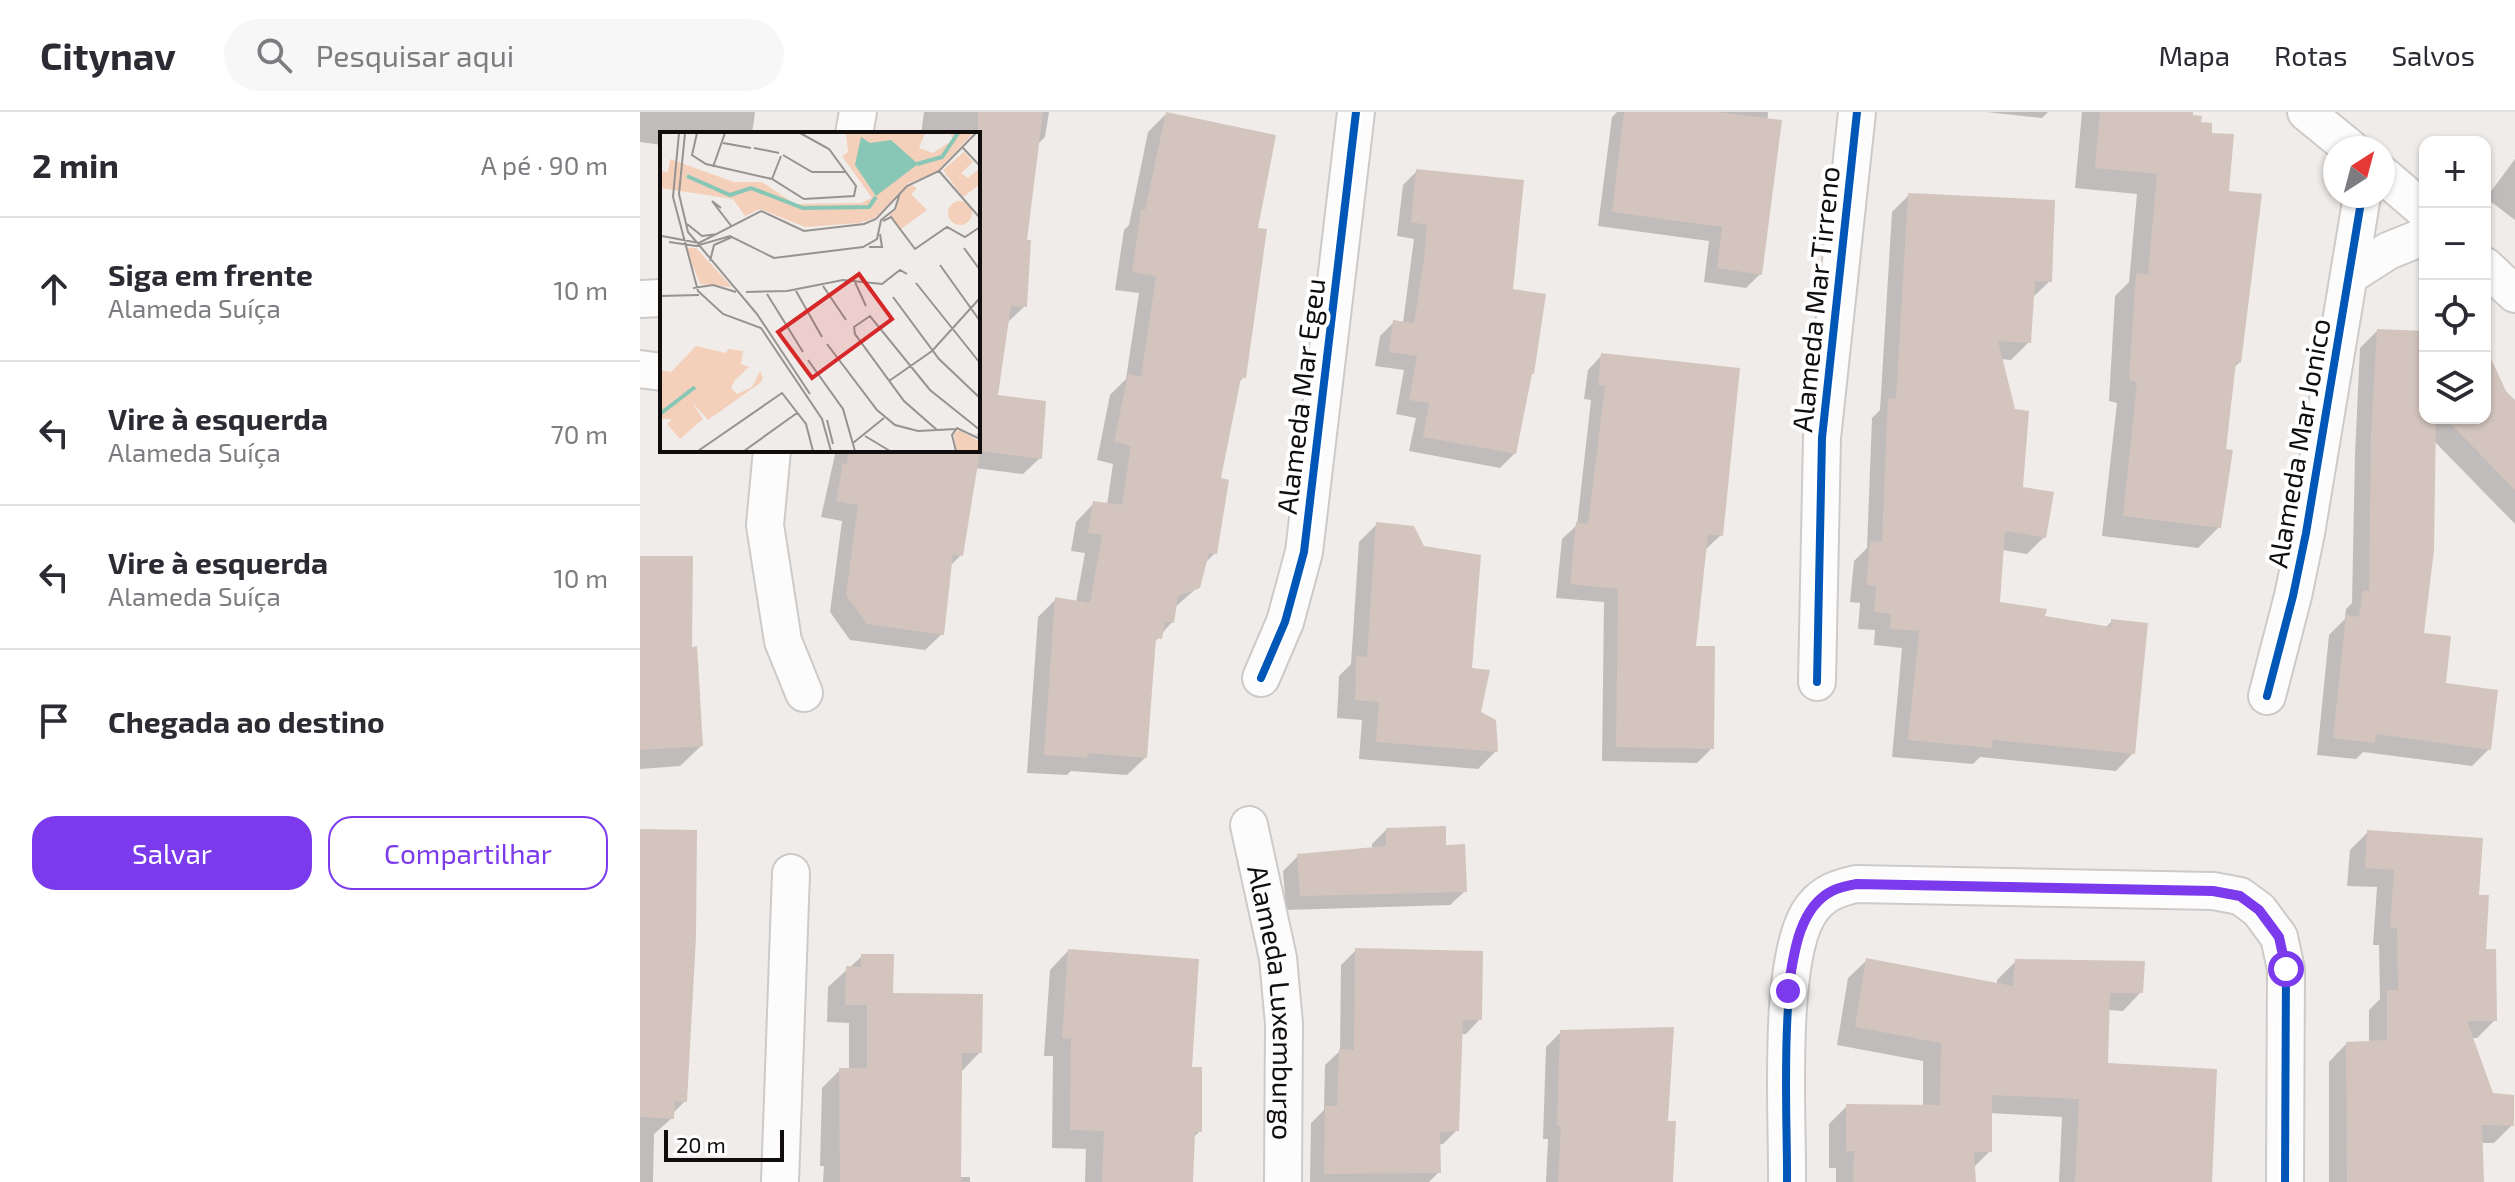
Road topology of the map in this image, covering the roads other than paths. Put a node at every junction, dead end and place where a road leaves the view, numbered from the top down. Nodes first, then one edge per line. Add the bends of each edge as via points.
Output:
1 (858, 112) edge
2 (1356, 112) edge
3 (1857, 112) edge
4 (2306, 112) edge
5 (854, 132) edge
6 (2335, 136) edge
7 (2395, 185) edge
8 (2360, 208) edge
9 (2422, 208) edge
10 (2419, 238) edge
11 (2491, 272) edge
12 (2349, 276) junction
13 (2515, 294) edge
14 (660, 298) edge
15 (640, 299) edge
16 (772, 452) edge
17 (1261, 678) dead end
18 (1817, 682) dead end
19 (804, 693) dead end
20 (2267, 696) dead end
21 (1249, 825) dead end
22 (791, 873) dead end
23 (780, 1182) edge
24 (1283, 1182) edge
25 (1787, 1182) edge
26 (2285, 1182) edge

1 - 5 street
2 - 17 street, Alameda Mar Egeu via 1304,552 1285,622
3 - 18 street, Alameda Mar Tirreno via 1822,438
4 - 6 street
7 - 9 street
8 - 12 street, Alameda Mar Jonico
10 - 12 street
11 - 13 street
12 - 20 street, Alameda Mar Jonico via 2306,533
14 - 15 street
16 - 19 street via 765,525 783,641
21 - 24 street, Alameda Luxemburgo via 1278,958 1284,1024
22 - 23 street
25 - 26 street via 1788,991 1795,947 1812,908 1831,891 1856,884 2213,891 2240,896 2259,910 2279,937 2286,969

